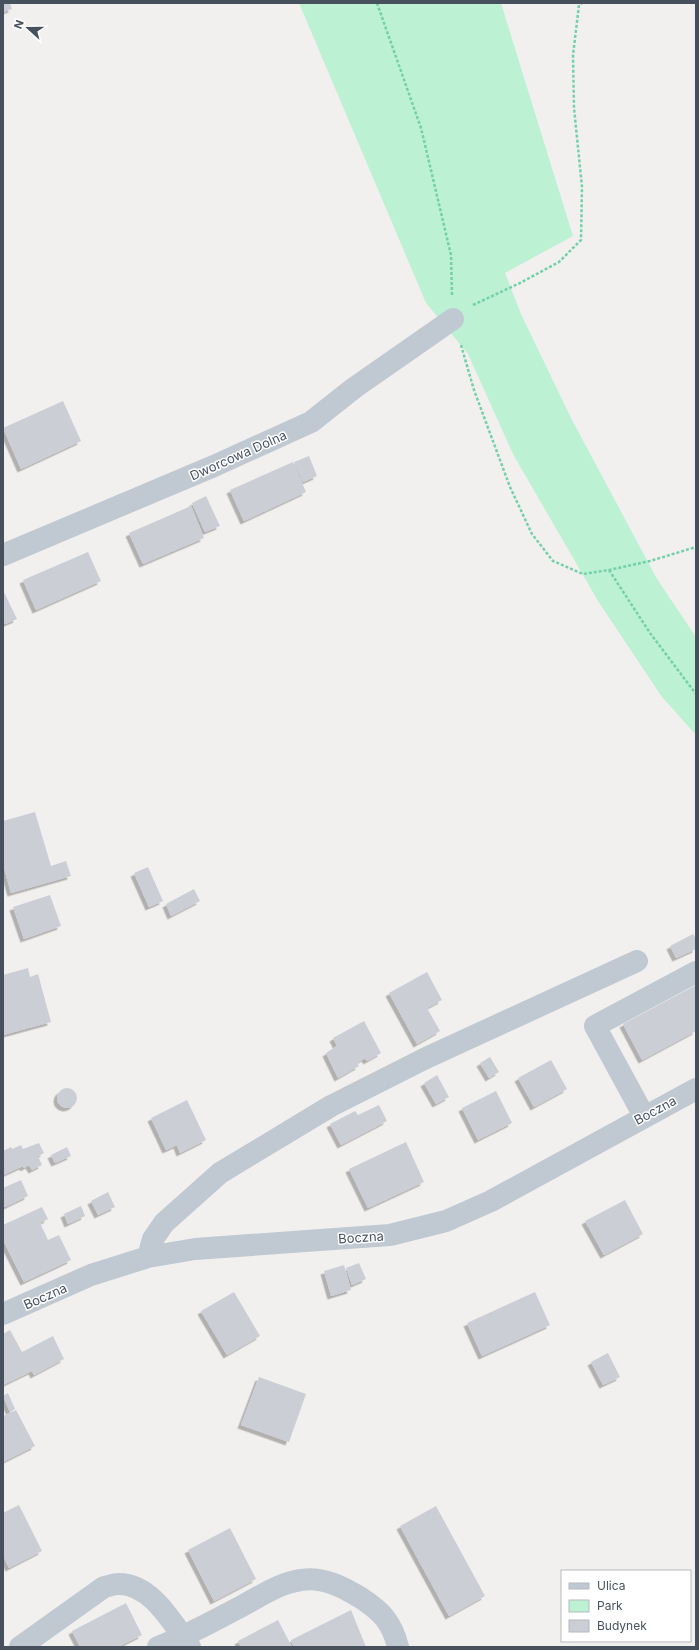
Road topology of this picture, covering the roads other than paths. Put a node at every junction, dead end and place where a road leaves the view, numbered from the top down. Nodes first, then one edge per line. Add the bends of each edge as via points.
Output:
1 (453, 319) road end
2 (3, 555) edge
3 (637, 961) dead end
4 (696, 972) edge
5 (696, 1089) edge
6 (644, 1116) junction
7 (148, 1257) junction
8 (3, 1314) edge
9 (186, 1642) edge
10 (20, 1647) edge
11 (158, 1647) edge
12 (398, 1647) edge

1 - 2 street, Dworcowa Dolna via 354,388 311,422
3 - 7 street via 426,1058 324,1110 220,1173 164,1222 153,1239
4 - 6 street via 595,1026
5 - 6 street, Boczna
6 - 7 street, Boczna via 491,1201 446,1221 390,1235 195,1249
7 - 8 street, Boczna via 91,1275
9 - 10 street via 151,1596 135,1587 118,1584 104,1587
9 - 11 street
9 - 12 street via 280,1586 302,1580 326,1581 375,1607 392,1626

